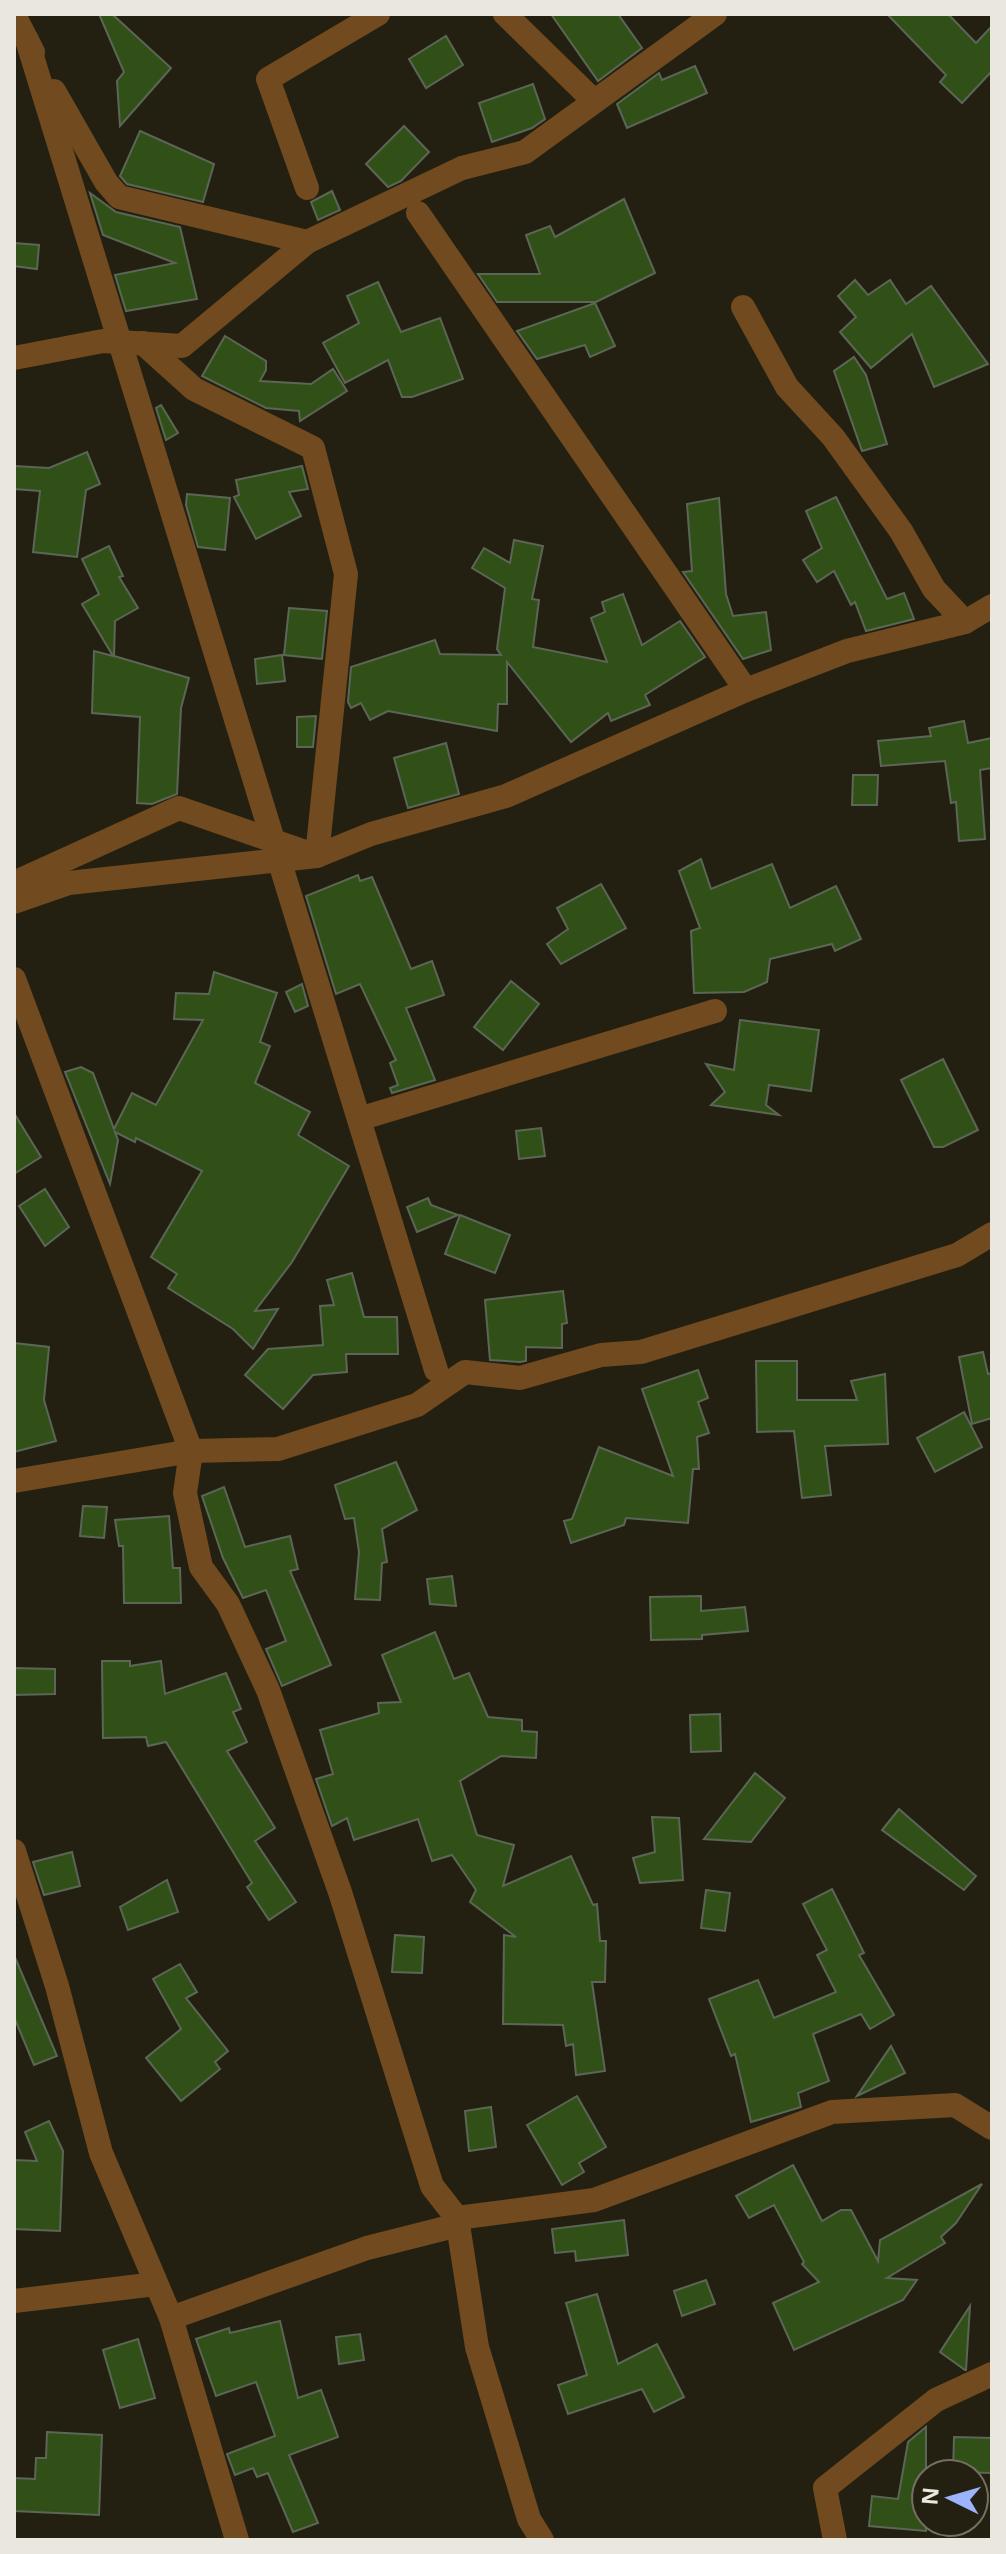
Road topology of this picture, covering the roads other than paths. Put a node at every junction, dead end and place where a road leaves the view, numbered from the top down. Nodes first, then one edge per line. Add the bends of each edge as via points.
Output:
1 (378, 14) edge
2 (505, 14) edge
3 (715, 14) edge
4 (14, 15) edge
5 (27, 40) junction
6 (593, 100) junction
7 (307, 188) dead end
8 (418, 213) dead end
9 (307, 242) junction
10 (743, 307) dead end
11 (143, 343) junction
12 (14, 358) edge
13 (992, 606) edge
14 (965, 622) junction
15 (746, 690) junction
16 (317, 856) junction
17 (14, 883) edge
18 (14, 902) edge
19 (14, 979) edge
20 (715, 1011) dead end
21 (359, 1119) junction
22 (992, 1234) edge
23 (436, 1370) dead end
24 (191, 1451) junction
25 (14, 1481) edge
26 (14, 1851) edge
27 (992, 2128) edge
28 (457, 2218) junction
29 (156, 2284) junction
30 (14, 2301) edge
31 (171, 2318) junction
32 (992, 2374) edge
33 (237, 2540) edge
34 (542, 2540) edge
35 (835, 2540) edge

1 - 7 street via 268,79
2 - 6 street
3 - 6 street
4 - 5 street
5 - 9 street via 76,133 119,197
5 - 21 street
6 - 9 street via 525,152 462,168
8 - 15 street
9 - 11 street via 182,346
10 - 14 street via 787,387 833,437 901,531 934,589
11 - 12 street via 103,341
11 - 16 street via 194,389 313,448 346,574
13 - 14 street
14 - 15 street via 847,651
15 - 16 street via 506,796 371,834
16 - 17 street via 179,808
16 - 18 street via 69,883
19 - 24 street
20 - 21 street
21 - 23 street
22 - 24 street via 957,1255 641,1352 601,1355 520,1378 465,1372 417,1405 278,1449
24 - 25 street
24 - 28 street via 185,1493 201,1567 228,1604 268,1690 340,1892 432,2186
26 - 29 street via 101,2153
27 - 28 street via 955,2105 832,2112 594,2200
28 - 31 street via 454,2226 367,2248
28 - 34 street via 477,2347 529,2519
29 - 30 street
29 - 31 street
31 - 33 street
32 - 35 street via 936,2400 825,2488

